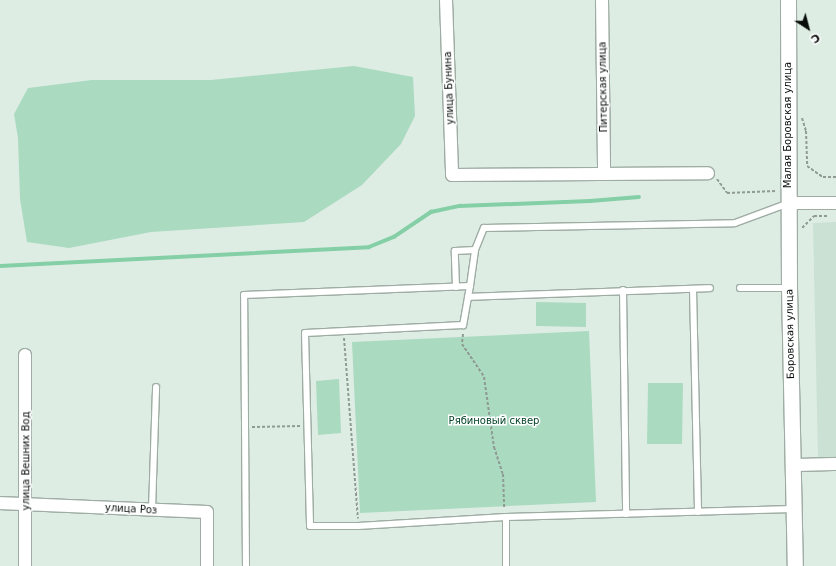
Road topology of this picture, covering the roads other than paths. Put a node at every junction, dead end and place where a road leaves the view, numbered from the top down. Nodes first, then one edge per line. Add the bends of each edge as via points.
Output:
1 (446, 0) edge
2 (602, 0) edge
3 (788, 0) edge
4 (708, 172) road end
5 (604, 174) junction
6 (789, 203) junction
7 (836, 203) edge
8 (475, 250) junction
9 (470, 286) junction
10 (456, 287) junction
11 (710, 288) dead end
12 (740, 288) dead end
13 (789, 288) junction
14 (693, 289) junction
15 (623, 290) junction
16 (468, 297) junction
17 (25, 355) dead end
18 (156, 387) dead end
19 (836, 464) edge
20 (794, 465) junction
21 (0, 503) edge
22 (27, 504) junction
23 (795, 509) junction
24 (152, 510) junction
25 (698, 512) junction
26 (626, 514) junction
27 (506, 517) junction
28 (25, 566) edge
29 (207, 566) edge
30 (246, 566) edge
31 (506, 566) edge
32 (795, 566) edge

1 - 5 street, улица Бунина via 452,176
2 - 5 street, Питерская улица
3 - 6 street, Малая Боровская улица
4 - 5 street
6 - 7 street
6 - 8 lane via 735,223 484,228
6 - 13 street, Боровская улица
8 - 9 lane
8 - 10 lane via 455,251
9 - 10 lane
9 - 16 lane
10 - 30 lane via 244,294
11 - 14 lane
12 - 13 lane
13 - 20 street, Боровская улица
14 - 15 lane
14 - 25 lane
15 - 16 lane
15 - 26 lane
16 - 27 lane via 463,325 305,333 310,526 358,526
17 - 22 street, улица Вешних Вод
18 - 24 lane
19 - 20 street
20 - 23 street, Боровская улица
21 - 22 street, улица Роз
22 - 24 street, улица Роз
22 - 28 street, улица Вешних Вод
23 - 25 lane
23 - 32 street, Боровская улица
24 - 29 street, улица Роз via 207,512
25 - 26 lane
26 - 27 lane
27 - 31 lane

